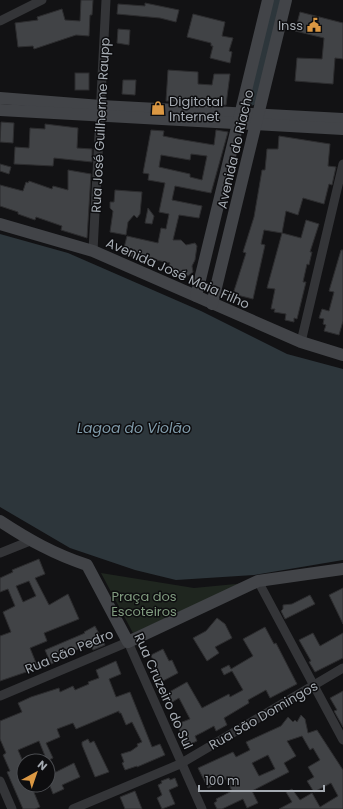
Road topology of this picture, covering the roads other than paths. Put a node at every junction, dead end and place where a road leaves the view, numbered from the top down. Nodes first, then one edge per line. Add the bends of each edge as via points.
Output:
1 (42, 0) edge
2 (106, 0) edge
3 (268, 0) edge
4 (286, 0) edge
5 (0, 21) edge
6 (0, 98) edge
7 (0, 110) edge
8 (101, 111) junction
9 (343, 119) edge
10 (239, 120) junction
11 (256, 120) junction
12 (315, 123) junction
13 (343, 129) edge
14 (343, 164) edge
15 (0, 224) edge
16 (93, 251) junction
17 (196, 296) junction
18 (212, 304) junction
19 (301, 342) junction
20 (343, 355) edge
21 (0, 521) edge
22 (30, 541) junction
23 (0, 553) edge
24 (343, 569) edge
25 (258, 581) junction
26 (128, 642) junction
27 (343, 668) edge
28 (313, 685) junction
29 (0, 696) edge
30 (343, 740) edge
31 (180, 764) junction
32 (0, 781) edge
33 (12, 809) edge
34 (73, 809) edge
35 (202, 809) edge

1 - 5 street
2 - 8 street, Rua José Guilherme Raupp
3 - 10 street, Avenida do Riacho
4 - 11 street, Avenida do Riacho
6 - 8 street
7 - 8 street
8 - 10 street
8 - 16 street, Rua José Guilherme Raupp
9 - 12 street
10 - 11 street
10 - 17 street, Avenida do Riacho
11 - 12 street
11 - 18 street, Avenida do Riacho
12 - 13 street
14 - 19 street
15 - 16 street, Avenida José Maia Filho
16 - 17 street, Avenida José Maia Filho
17 - 18 street, Avenida José Maia Filho
18 - 19 street, Avenida José Maia Filho
19 - 20 street, Avenida José Maia Filho
21 - 22 street
22 - 23 street
22 - 26 street, Rua Cruzeiro do Sul via 58,556 87,565
24 - 25 street
25 - 26 street, Rua São Pedro
25 - 28 street
26 - 29 street, Rua São Pedro
26 - 31 street, Rua Cruzeiro do Sul
27 - 28 street, Rua São Domingos
28 - 30 street
28 - 31 street, Rua São Domingos
31 - 34 street, Rua São Domingos
31 - 35 street, Rua Cruzeiro do Sul
32 - 33 street

